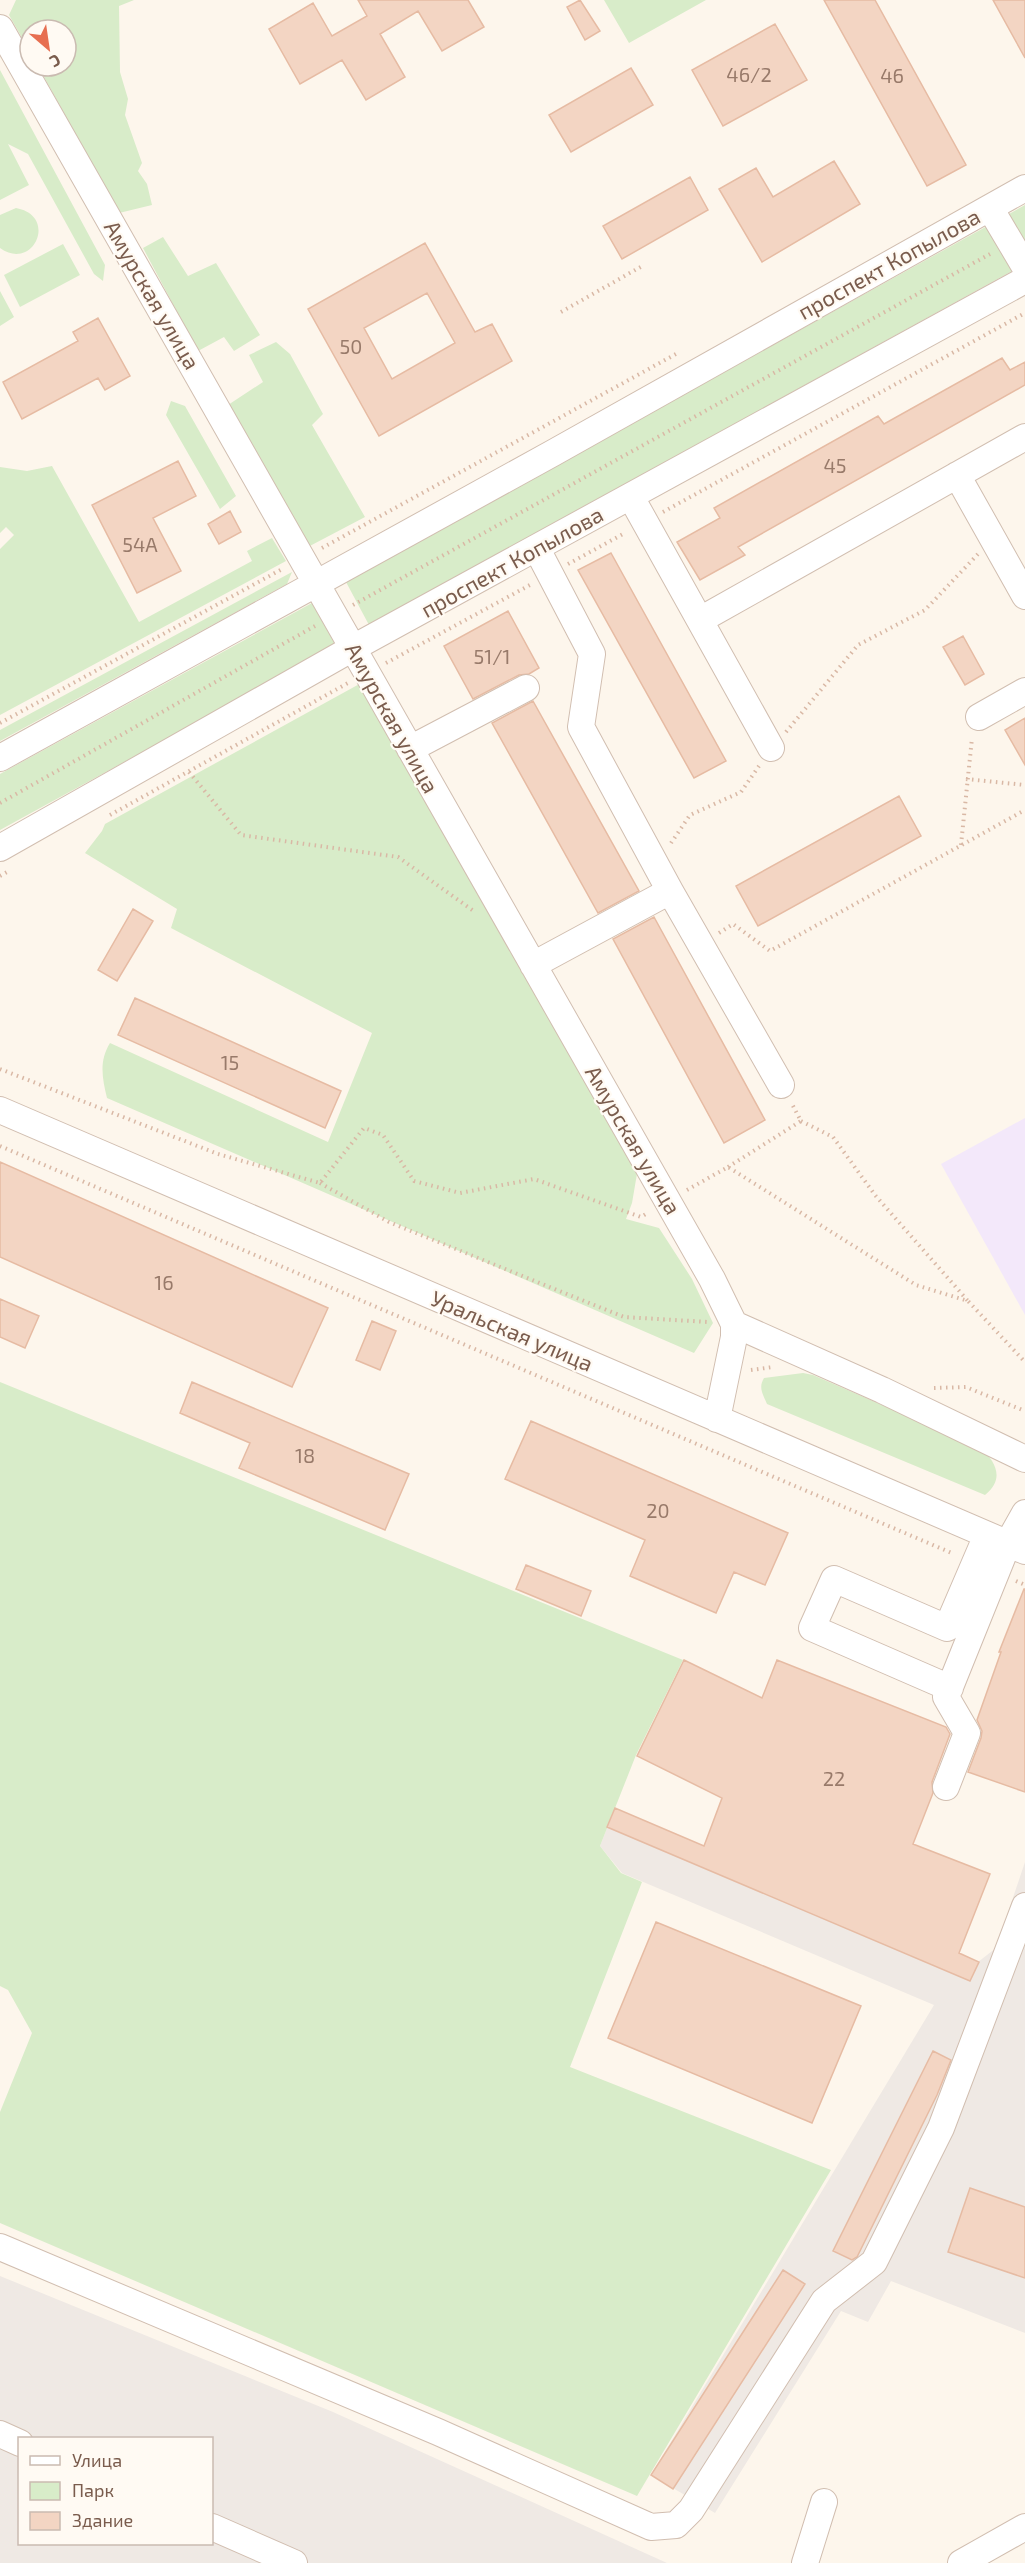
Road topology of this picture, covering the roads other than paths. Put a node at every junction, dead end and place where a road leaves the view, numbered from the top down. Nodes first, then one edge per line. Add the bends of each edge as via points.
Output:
1 (0, 28) edge
2 (1025, 188) edge
3 (990, 208) junction
4 (1025, 267) edge
5 (1025, 279) edge
6 (1025, 437) edge
7 (957, 475) junction
8 (631, 497) junction
9 (537, 549) junction
10 (316, 584) junction
11 (1025, 596) edge
12 (700, 620) junction
13 (353, 648) junction
14 (526, 688) dead end
15 (1025, 691) edge
16 (979, 717) road end
17 (771, 748) road end
18 (410, 749) junction
19 (0, 758) edge
20 (0, 848) edge
21 (670, 891) junction
22 (533, 965) junction
23 (781, 1085) road end
24 (0, 1110) edge
25 (734, 1324) junction
26 (717, 1419) junction
27 (1025, 1458) edge
28 (1025, 1514) edge
29 (1006, 1543) edge
30 (986, 1567) junction
31 (950, 1688) junction
32 (946, 1787) dead end
33 (1025, 1906) edge
34 (0, 2247) edge
35 (0, 2434) edge
36 (18, 2442) edge
37 (824, 2502) dead end
38 (213, 2527) edge
39 (1025, 2527) edge
40 (294, 2563) edge
41 (806, 2563) edge
42 (962, 2563) edge

1 - 10 street, Амурская улица
2 - 3 street, проспект Копылова
3 - 4 street, проспект Копылова
3 - 10 street, проспект Копылова
5 - 8 street, проспект Копылова
6 - 7 street
7 - 11 street
7 - 12 street
8 - 9 street, проспект Копылова
8 - 12 street
9 - 13 street, проспект Копылова
9 - 21 street via 592,654 581,726
10 - 13 street, Амурская улица
10 - 19 street, проспект Копылова
12 - 17 street
13 - 18 street, Амурская улица
13 - 20 street, проспект Копылова
14 - 18 street
15 - 16 street
18 - 22 street, Амурская улица
21 - 22 street
21 - 23 street
22 - 25 street, Амурская улица
24 - 26 street, Уральская улица
25 - 26 street
25 - 27 street
26 - 29 street, Уральская улица
28 - 29 street
29 - 30 street
30 - 31 street
30 - 31 street via 947,1628 834,1579 812,1628
31 - 32 street via 946,1697 967,1733
33 - 34 street via 941,2128 874,2262 824,2301 691,2510 676,2525 651,2527 438,2432
35 - 36 street
37 - 41 street
38 - 40 street
39 - 42 street

